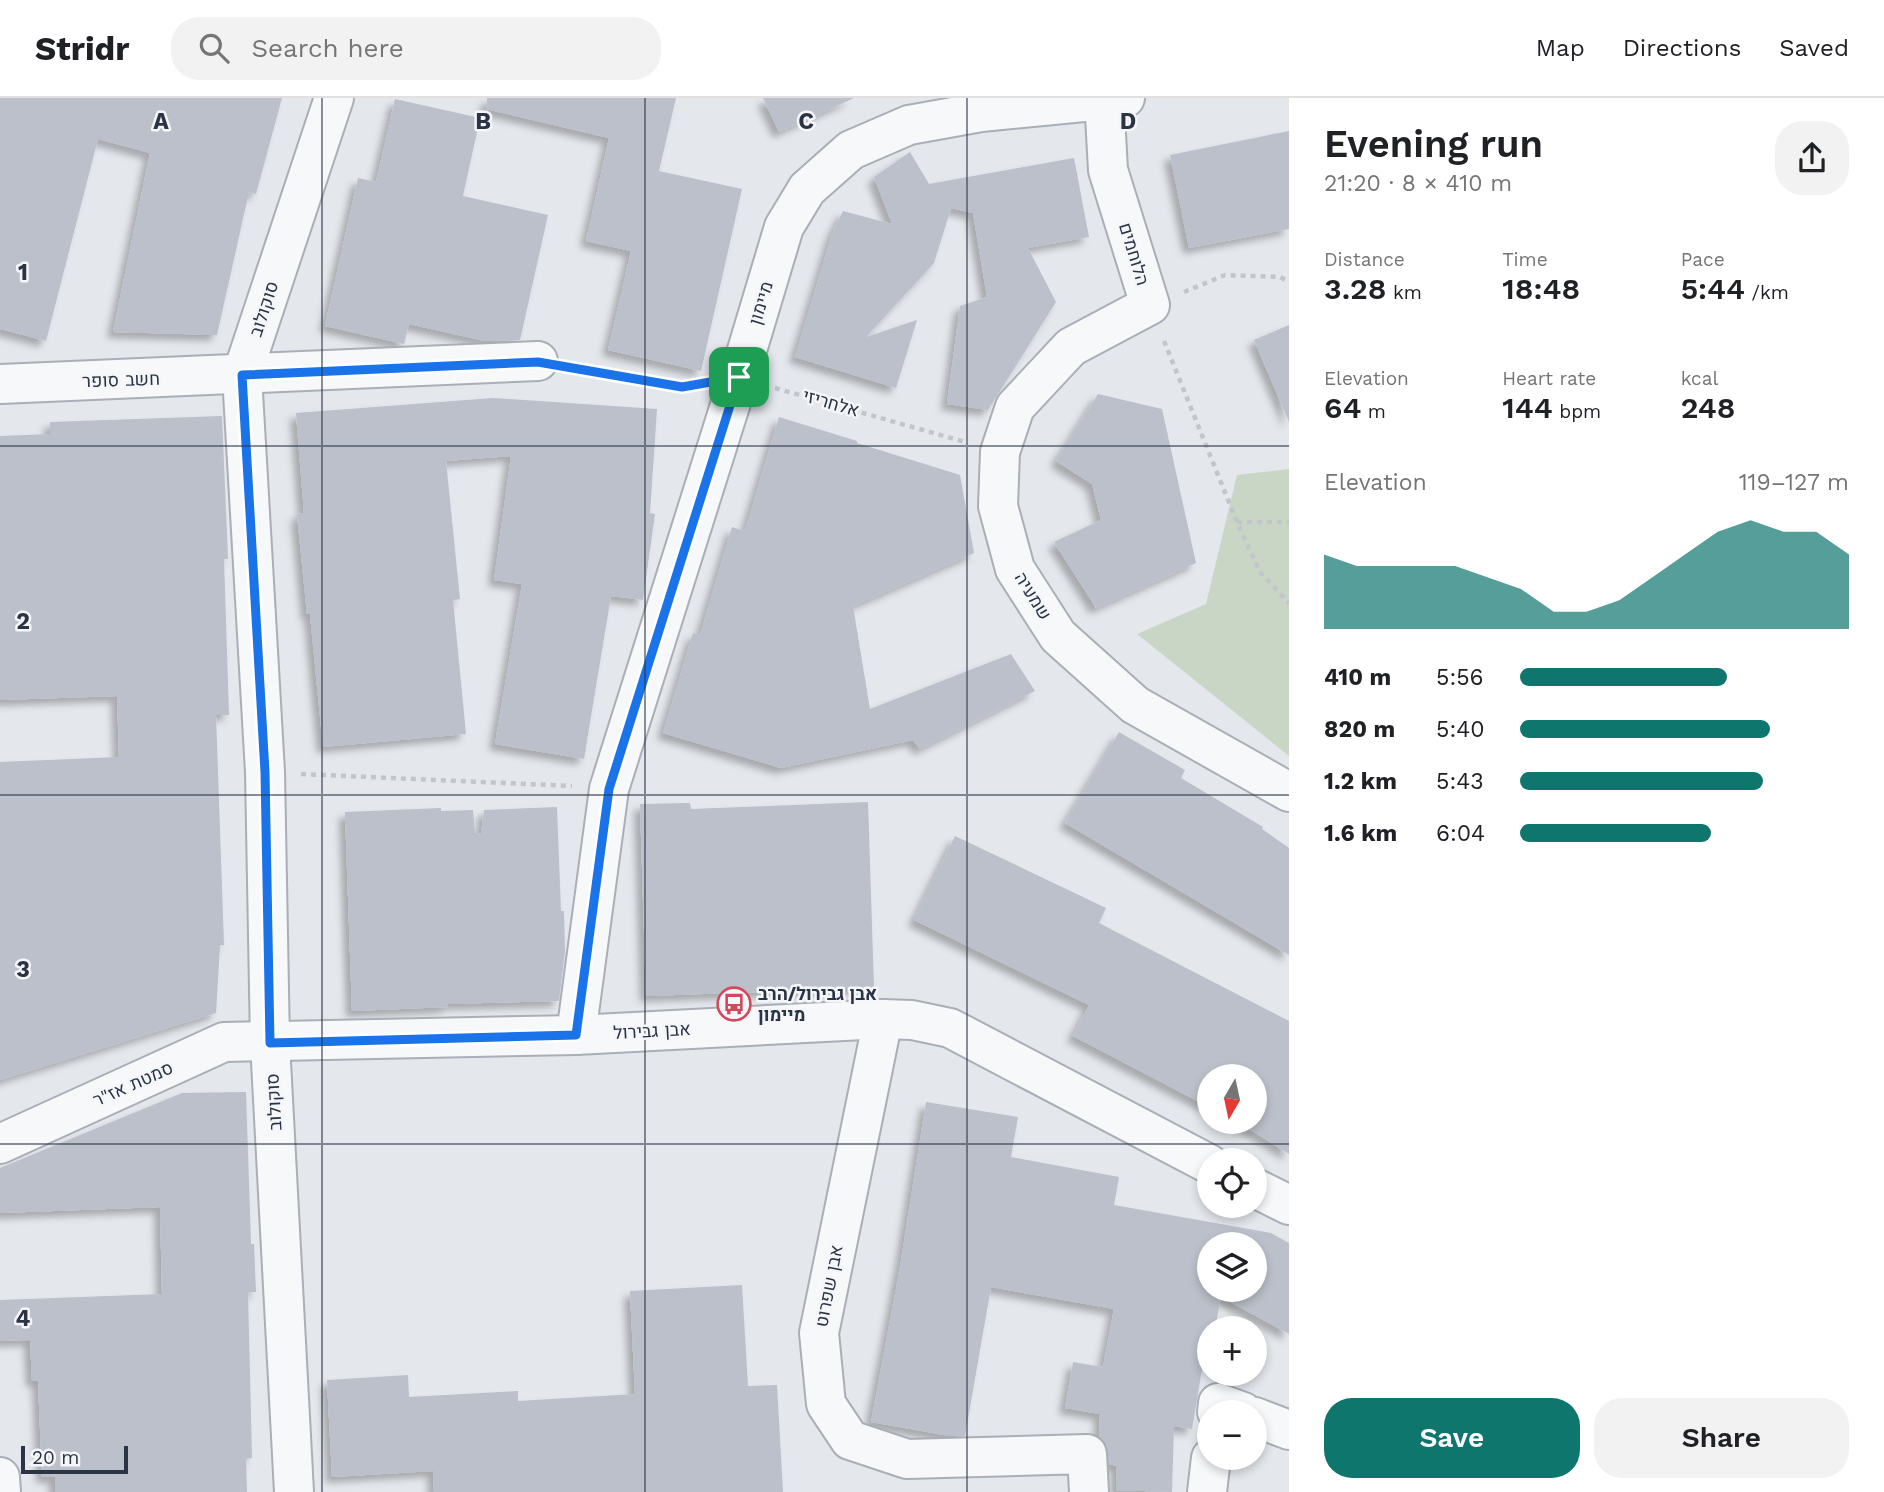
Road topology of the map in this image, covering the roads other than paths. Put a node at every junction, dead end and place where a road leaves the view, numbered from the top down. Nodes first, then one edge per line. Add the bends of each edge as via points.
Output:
1 (334, 98) edge
2 (1112, 99) edge
3 (1150, 305) joint
4 (538, 362) road end
5 (242, 375) junction
6 (0, 384) edge
7 (1289, 792) edge
8 (883, 1018) junction
9 (576, 1035) junction
10 (270, 1043) junction
11 (0, 1144) edge
12 (1197, 1158) edge
13 (1267, 1194) edge
14 (1289, 1205) edge
15 (1267, 1422) edge
16 (1289, 1430) edge
17 (1210, 1470) edge
18 (0, 1477) edge
19 (1, 1492) edge
20 (294, 1492) edge
21 (1089, 1492) edge
22 (1207, 1492) edge

1 - 5 street, סוקולוב
2 - 3 street, הלוחמים via 1108,170
2 - 9 street, מיימון via 981,112 909,125 851,150 807,189 784,227 609,789
3 - 7 street, שמעיה via 1070,347 1016,407 1000,452 998,506 1015,569 1058,636 1135,705
4 - 5 street
5 - 6 street, חשב סופר
5 - 10 street, סוקולוב via 265,772
8 - 9 street, אבן גבירול
8 - 12 street, אבן גבירול via 950,1028
8 - 21 street, אבן שפרוט via 819,1333 826,1404 850,1440 907,1459 1087,1454
9 - 10 street, אבן גבירול
10 - 11 street, סמטת אז"ר via 224,1042
10 - 20 street, סוקולוב
13 - 14 street
15 - 16 street
17 - 22 street
18 - 19 street

